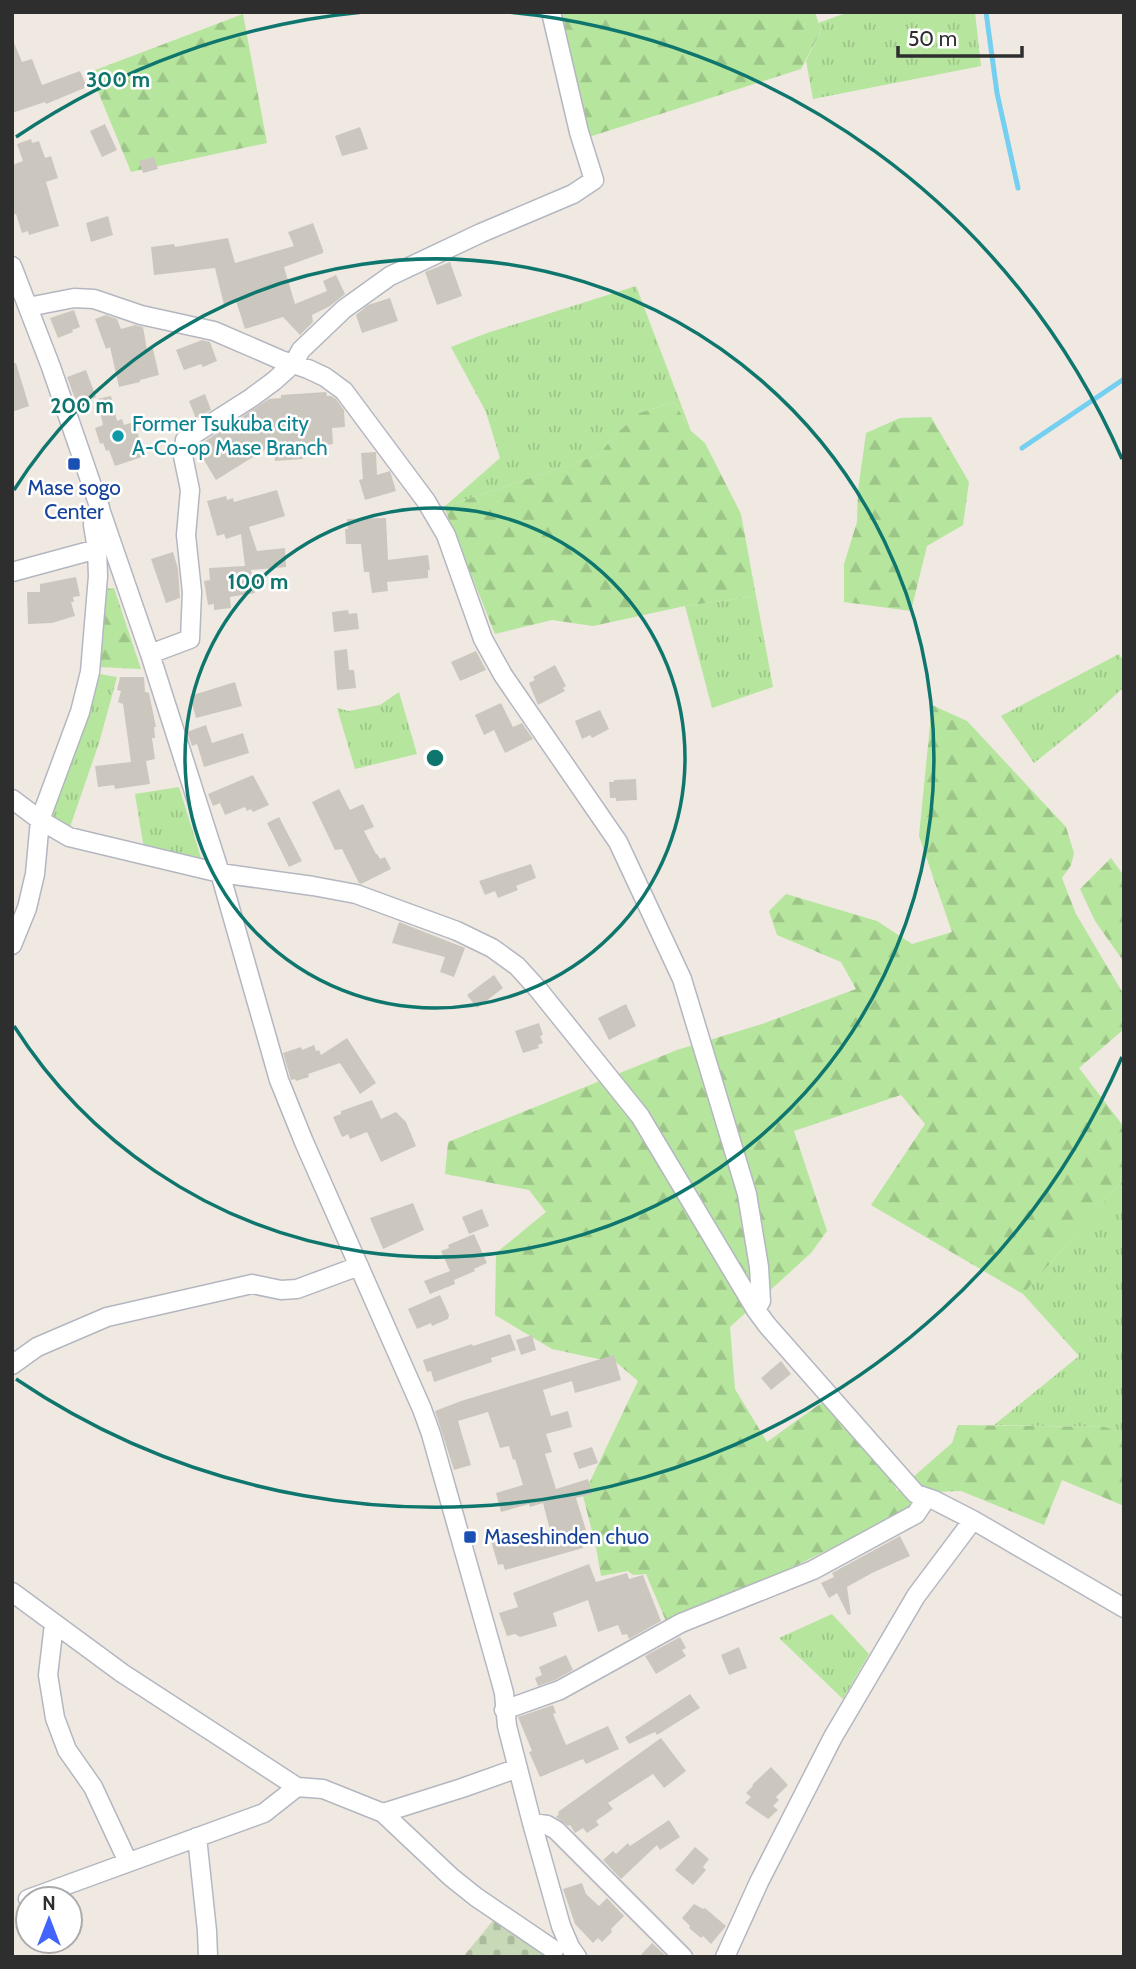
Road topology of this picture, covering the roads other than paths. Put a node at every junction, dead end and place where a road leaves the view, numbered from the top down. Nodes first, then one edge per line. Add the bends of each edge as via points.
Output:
1 (551, 12) edge
2 (12, 266) edge
3 (28, 307) junction
4 (293, 363) junction
5 (100, 507) junction
6 (97, 549) junction
7 (12, 572) edge
8 (150, 654) junction
9 (12, 799) edge
10 (40, 820) junction
11 (220, 873) junction
12 (12, 945) edge
13 (359, 1266) junction
14 (756, 1310) junction
15 (12, 1365) edge
16 (926, 1499) junction
17 (973, 1520) junction
18 (12, 1592) edge
19 (1124, 1608) edge
20 (54, 1624) junction
21 (504, 1710) junction
22 (518, 1768) junction
23 (297, 1787) junction
24 (383, 1812) junction
25 (532, 1823) junction
26 (197, 1837) junction
27 (128, 1861) junction
28 (65, 1885) edge
29 (563, 1953) edge
30 (208, 1957) edge
31 (684, 1957) edge
32 (725, 1957) edge

1 - 4 street via 594,180 573,194 390,276 344,309
2 - 3 street
3 - 4 street via 94,299 214,331
3 - 5 street
4 - 8 street via 251,398 185,440 183,456 190,490 186,535 192,592 190,639
4 - 14 street via 344,391 426,501 446,535 483,639 503,675 618,842 682,979 727,1126 752,1218 761,1301
5 - 6 street via 93,524
5 - 8 street
6 - 7 street
6 - 10 street via 90,673
8 - 11 street
9 - 10 street
10 - 11 street via 78,840
10 - 12 street via 35,874
11 - 13 street via 279,1080
11 - 14 street via 356,894 477,939 517,966 639,1116
13 - 15 street via 297,1289 252,1284 107,1317 37,1346
13 - 21 street via 431,1434 504,1693
14 - 16 street via 916,1494
16 - 17 street
16 - 21 street via 916,1514 813,1570 681,1623 560,1690
17 - 19 street
17 - 32 street via 916,1596 832,1737
18 - 20 street
20 - 23 street
20 - 27 street via 48,1675 55,1718 67,1751 93,1787
21 - 22 street
22 - 24 street
22 - 25 street
23 - 24 street via 323,1789
23 - 26 street via 264,1813
24 - 29 street via 476,1897
25 - 29 street via 561,1926
25 - 31 street via 556,1830
26 - 27 street
26 - 30 street
27 - 28 street

